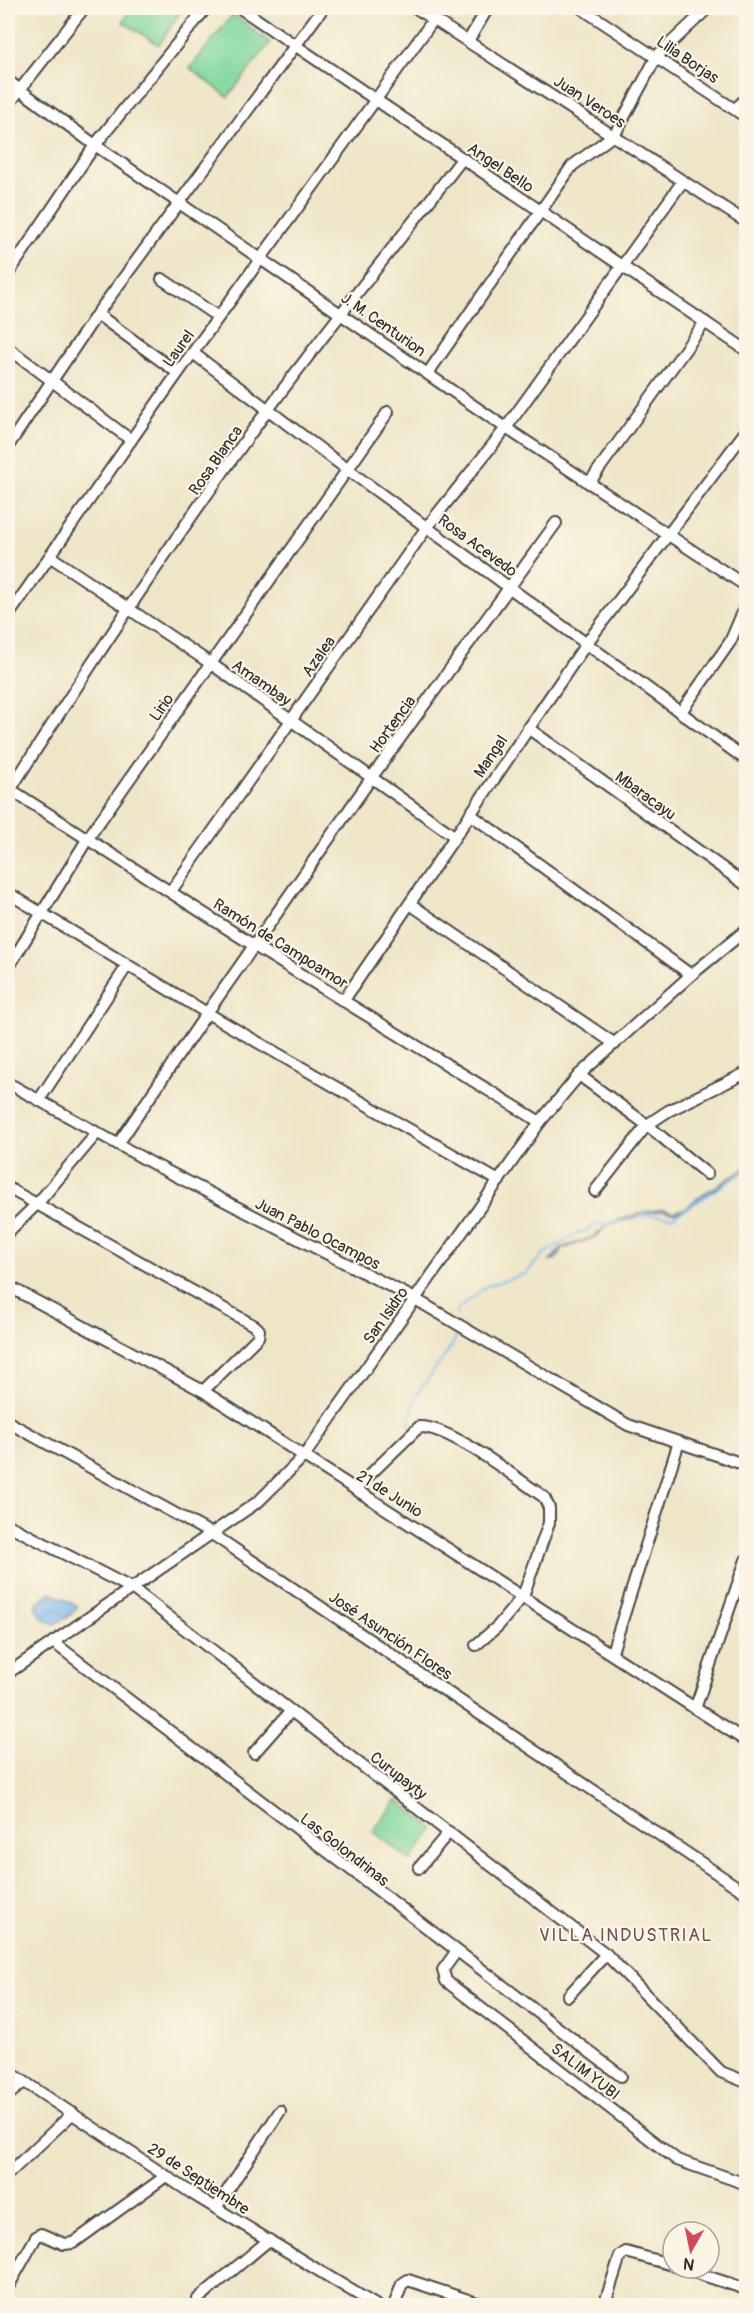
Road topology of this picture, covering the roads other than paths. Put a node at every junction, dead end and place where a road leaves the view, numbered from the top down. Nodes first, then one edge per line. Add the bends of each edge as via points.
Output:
1 (84, 8) edge
2 (206, 8) edge
3 (240, 8) edge
4 (323, 8) edge
5 (417, 8) edge
6 (488, 8) edge
7 (581, 8) edge
8 (708, 8) edge
9 (434, 19) junction
10 (468, 41) junction
11 (297, 46) junction
12 (657, 56) junction
13 (8, 81) edge
14 (19, 89) junction
15 (747, 99) edge
16 (376, 100) junction
17 (8, 105) edge
18 (735, 109) junction
19 (747, 117) edge
20 (615, 135) junction
21 (95, 145) junction
22 (462, 159) junction
23 (683, 181) junction
24 (179, 202) junction
25 (540, 212) junction
26 (747, 222) edge
27 (261, 259) junction
28 (624, 267) junction
29 (8, 274) edge
30 (162, 279) dead end
31 (340, 312) junction
32 (97, 314) junction
33 (218, 317) junction
34 (705, 322) junction
35 (8, 348) edge
36 (747, 350) edge
37 (193, 352) junction
38 (178, 373) junction
39 (428, 374) junction
40 (53, 381) junction
41 (268, 410) junction
42 (388, 412) dead end
43 (506, 428) junction
44 (747, 431) edge
45 (131, 440) junction
46 (8, 446) edge
47 (348, 470) junction
48 (589, 483) junction
49 (556, 522) dead end
50 (428, 527) junction
51 (670, 535) junction
52 (51, 557) junction
53 (747, 586) edge
54 (510, 587) junction
55 (747, 605) edge
56 (126, 609) junction
57 (8, 616) edge
58 (586, 644) junction
59 (210, 663) junction
60 (681, 712) junction
61 (291, 721) junction
62 (528, 728) junction
63 (747, 760) edge
64 (372, 777) junction
65 (9, 789) edge
66 (470, 814) junction
67 (454, 836) junction
68 (88, 838) junction
69 (747, 885) edge
70 (171, 891) junction
71 (8, 893) edge
72 (410, 904) junction
73 (42, 914) junction
74 (747, 930) edge
75 (253, 945) junction
76 (127, 966) junction
77 (8, 968) edge
78 (691, 975) junction
79 (344, 999) junction
80 (207, 1013) junction
81 (615, 1044) junction
82 (747, 1073) edge
83 (579, 1075) junction
84 (8, 1083) edge
85 (39, 1100) junction
86 (540, 1122) junction
87 (647, 1125) junction
88 (97, 1133) junction
89 (118, 1144) junction
90 (707, 1174) dead end
91 (499, 1181) junction
92 (8, 1188) edge
93 (595, 1191) dead end
94 (38, 1204) junction
95 (8, 1232) edge
96 (8, 1286) edge
97 (415, 1299) junction
98 (203, 1391) junction
99 (8, 1422) edge
100 (680, 1442) junction
101 (304, 1456) junction
102 (747, 1465) edge
103 (355, 1489) junction
104 (8, 1525) edge
105 (212, 1534) junction
106 (747, 1560) edge
107 (134, 1589) junction
108 (523, 1596) junction
109 (53, 1642) junction
110 (476, 1645) dead end
111 (612, 1652) junction
112 (8, 1673) edge
113 (696, 1706) junction
114 (291, 1711) junction
115 (747, 1741) edge
116 (254, 1753) dead end
117 (448, 1832) junction
118 (419, 1868) dead end
119 (747, 1893) edge
120 (456, 1952) junction
121 (606, 1954) junction
122 (568, 1996) dead end
123 (8, 2071) edge
124 (621, 2076) dead end
125 (24, 2082) junction
126 (747, 2082) edge
127 (8, 2095) edge
128 (280, 2111) dead end
129 (73, 2113) junction
130 (8, 2174) edge
131 (166, 2176) junction
132 (747, 2184) edge
133 (216, 2208) junction
134 (270, 2240) junction
135 (661, 2261) edge
136 (719, 2280) edge
137 (8, 2287) edge
138 (747, 2289) edge
139 (198, 2299) dead end
140 (377, 2306) edge
141 (394, 2306) edge
142 (486, 2306) edge
143 (604, 2306) edge

1 - 14 street
2 - 21 street
3 - 11 street, Angel Bello
4 - 11 street
5 - 9 street, Juan Veroes
6 - 10 street
7 - 12 street, Lilia Borjas
8 - 12 street
9 - 10 street, Juan Veroes
9 - 16 street, Laurel
10 - 20 street, Juan Veroes
11 - 16 street, Angel Bello
11 - 24 street
12 - 18 street, Lilia Borjas
12 - 20 street
13 - 14 street, J. M. Centurion
14 - 17 street
14 - 21 street, J. M. Centurion
15 - 18 street
16 - 22 street, Angel Bello
16 - 27 street, Laurel
18 - 19 street, Lilia Borjas
20 - 23 street, Juan Veroes
20 - 25 street via 572,166
21 - 24 street, J. M. Centurion
21 - 29 street
22 - 25 street, Angel Bello
22 - 31 street, Rosa Blanca
23 - 26 street, Juan Veroes
23 - 28 street, Azalea
24 - 27 street, J. M. Centurion
24 - 32 street
25 - 28 street, Angel Bello
25 - 39 street
27 - 31 street, J. M. Centurion
27 - 33 street, Laurel
28 - 34 street, Angel Bello
28 - 43 street, Azalea
30 - 33 street
31 - 39 street, J. M. Centurion
31 - 41 street, Rosa Blanca
32 - 38 street
32 - 40 street
33 - 37 street, Laurel
34 - 36 street, Angel Bello
34 - 48 street
35 - 40 street
37 - 38 street, Laurel
37 - 41 street, Rosa Acevedo
38 - 45 street, Laurel
39 - 43 street, J. M. Centurion
40 - 45 street
40 - 46 street
41 - 47 street, Rosa Acevedo
41 - 56 street, Rosa Blanca
42 - 47 street, Lirio
43 - 48 street, J. M. Centurion
43 - 50 street, Azalea
44 - 51 street, Mangal
45 - 52 street, Laurel
47 - 50 street, Rosa Acevedo
47 - 59 street, Lirio
48 - 51 street, J. M. Centurion
49 - 54 street, Hortencia
50 - 54 street, Rosa Acevedo
50 - 61 street, Azalea
51 - 53 street, J. M. Centurion
51 - 58 street, Mangal
52 - 56 street, Amambay
52 - 57 street, Laurel
54 - 58 street, Rosa Acevedo
54 - 64 street, Hortencia
55 - 60 street via 730,642
56 - 59 street, Amambay
56 - 65 street, Rosa Blanca
58 - 60 street, Rosa Acevedo
58 - 62 street, Mangal
59 - 61 street, Amambay
59 - 68 street, Lirio
60 - 63 street, Rosa Acevedo
61 - 64 street, Amambay
61 - 70 street, Azalea
62 - 66 street, Mangal
62 - 69 street, Mbaracayu
64 - 67 street, Amambay
64 - 75 street, Hortencia
65 - 68 street, Ramón de Campoamor
66 - 67 street, Mangal
66 - 78 street
67 - 72 street, Mangal
68 - 70 street, Ramón de Campoamor
68 - 73 street, Lirio
70 - 75 street, Ramón de Campoamor
71 - 73 street
72 - 79 street, Mangal
72 - 81 street
73 - 76 street
73 - 77 street, Lirio
74 - 78 street, San Isidro
75 - 79 street, Ramón de Campoamor
75 - 80 street, Hortencia
76 - 80 street
76 - 85 street
78 - 81 street, San Isidro
79 - 86 street, Ramón de Campoamor
80 - 89 street, Hortencia
80 - 91 street
81 - 83 street, San Isidro
82 - 87 street
83 - 86 street, San Isidro
83 - 87 street
84 - 85 street, Juan Pablo Ocampos
85 - 88 street, Juan Pablo Ocampos
86 - 91 street, San Isidro
87 - 90 street
87 - 93 street
88 - 89 street, Juan Pablo Ocampos
88 - 94 street
89 - 97 street, Juan Pablo Ocampos
91 - 97 street, San Isidro
92 - 94 street
94 - 95 street
94 - 98 street via 259,1330 258,1337
96 - 98 street, 21 de Junio
97 - 100 street, Juan Pablo Ocampos via 628,1425
97 - 101 street, San Isidro
98 - 101 street, 21 de Junio
99 - 105 street, José Asunción Flores
100 - 102 street, Juan Pablo Ocampos
100 - 111 street
101 - 103 street, 21 de Junio
101 - 105 street, San Isidro via 259,1501
103 - 108 street, 21 de Junio
103 - 108 street via 420,1427 447,1433 543,1497 549,1508 549,1523
104 - 107 street, Curupayty
105 - 107 street, San Isidro
105 - 119 street, José Asunción Flores
106 - 113 street
107 - 109 street, San Isidro
107 - 114 street, Curupayty
108 - 110 street
108 - 111 street, 21 de Junio
109 - 112 street, San Isidro
109 - 120 street, Las Golondrinas
111 - 113 street, 21 de Junio
113 - 115 street, 21 de Junio
114 - 116 street
114 - 117 street, Curupayty
117 - 118 street
117 - 121 street, Curupayty
120 - 124 street, Las Golondrinas
120 - 132 street, SALIM YUBI via 443,1970 446,1981 677,2160
121 - 122 street
121 - 126 street, Curupayty via 720,2072
123 - 125 street, 29 de Septiembre
125 - 127 street
125 - 129 street, 29 de Septiembre
128 - 133 street
129 - 130 street
129 - 131 street, 29 de Septiembre
131 - 133 street, 29 de Septiembre
131 - 137 street via 73,2243 64,2244 41,2234 36,2237
133 - 134 street, 29 de Septiembre
134 - 139 street
134 - 140 street, 29 de Septiembre
135 - 143 street via 626,2252 620,2256
136 - 138 street
141 - 142 street via 402,2284 408,2280

